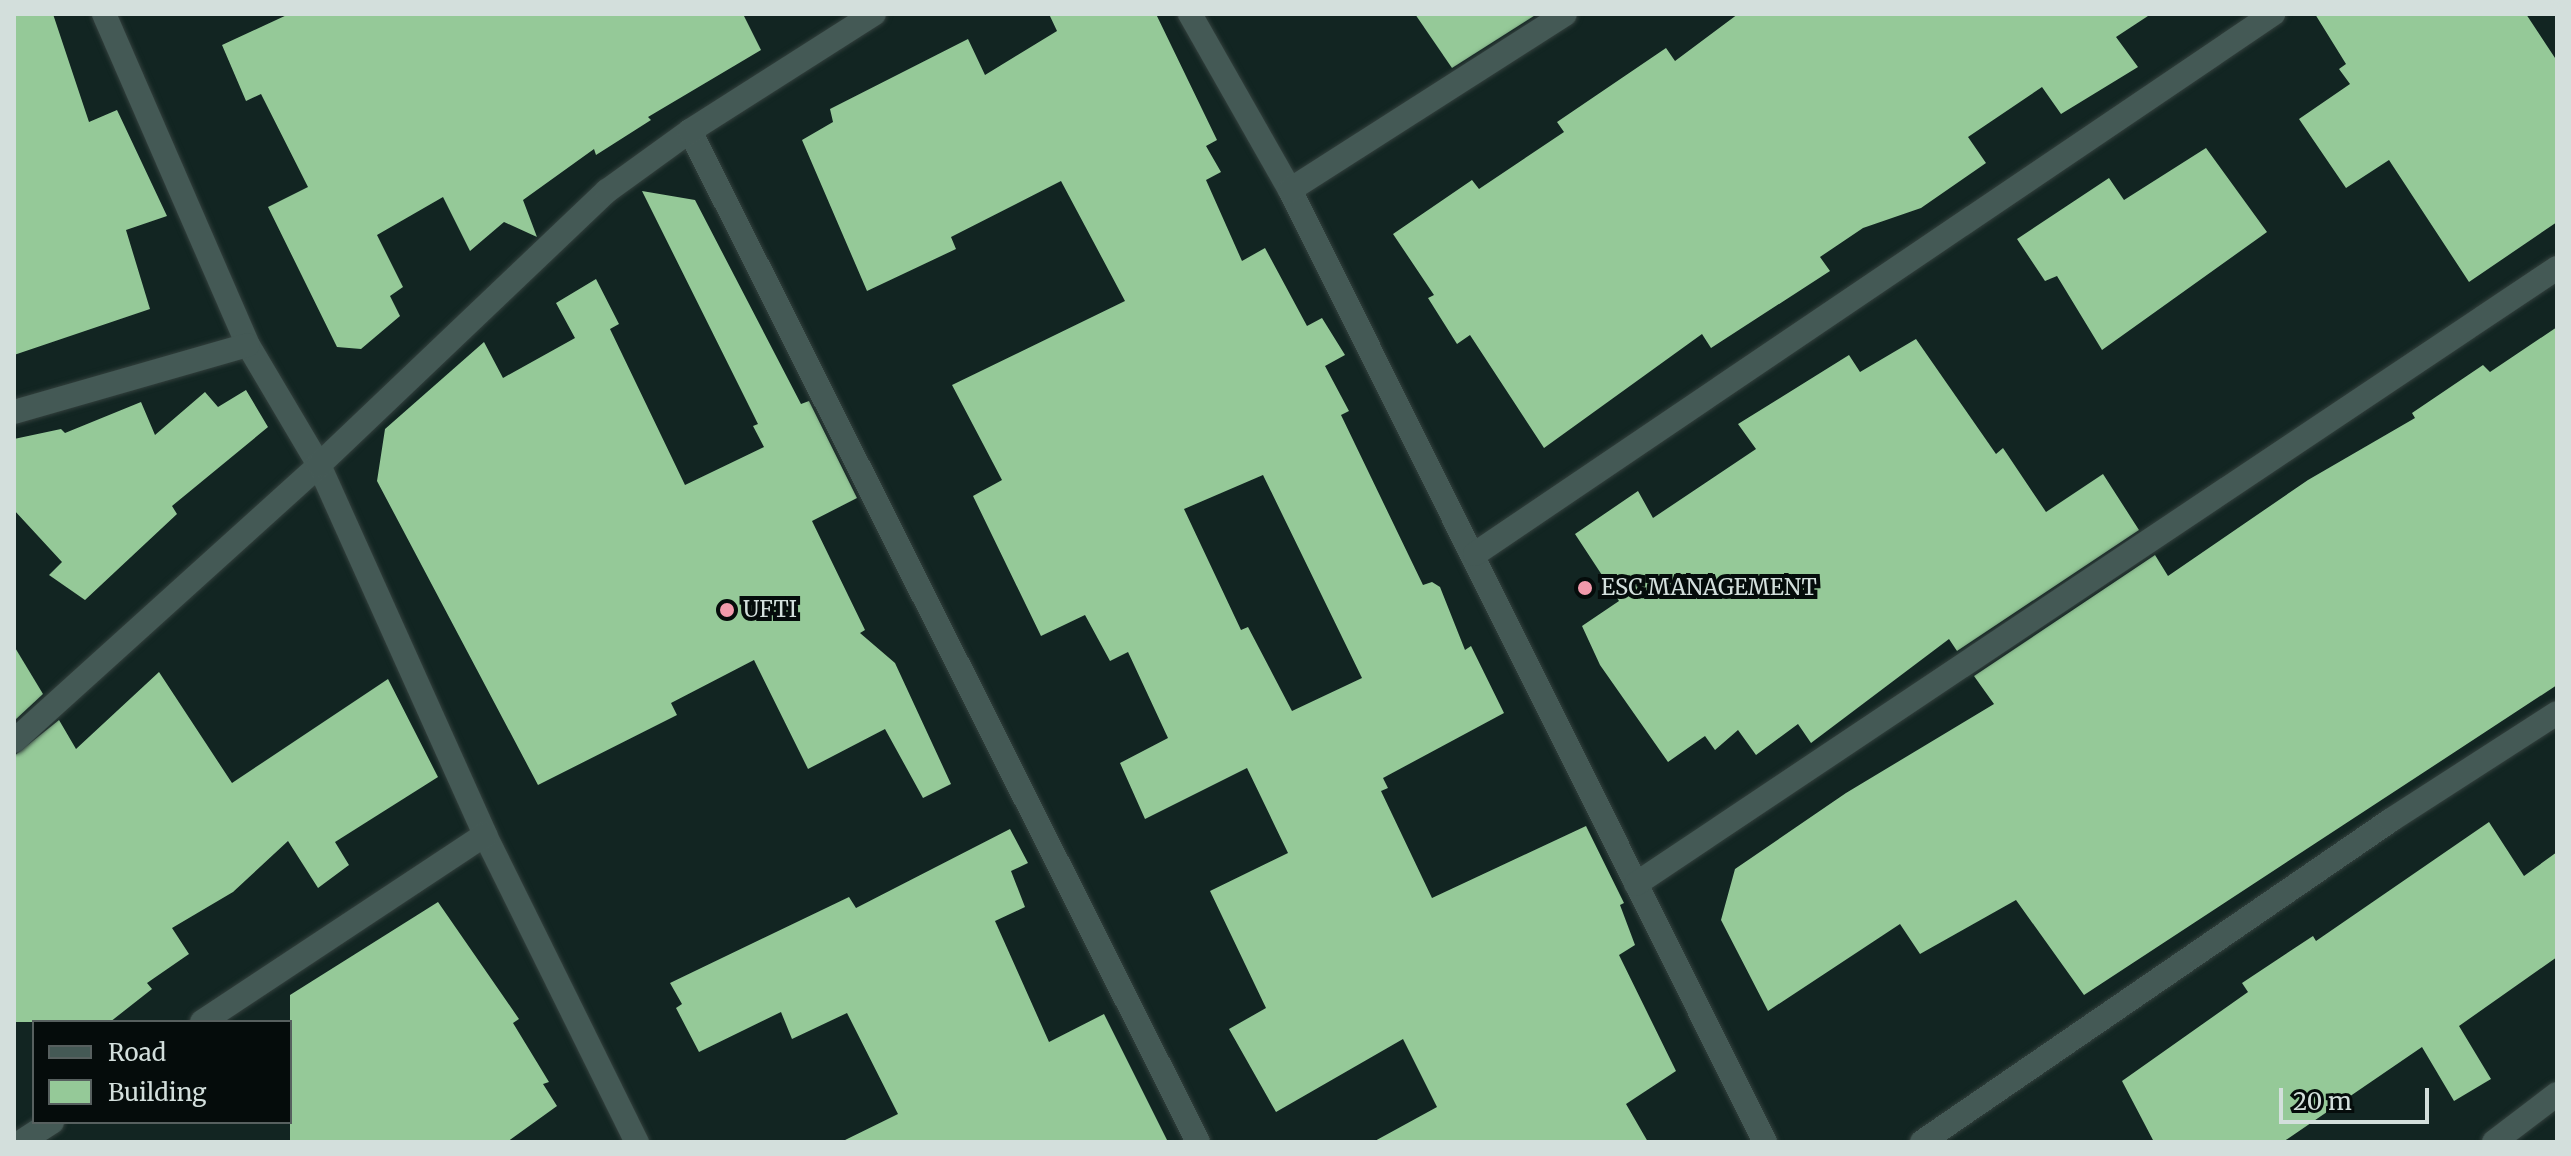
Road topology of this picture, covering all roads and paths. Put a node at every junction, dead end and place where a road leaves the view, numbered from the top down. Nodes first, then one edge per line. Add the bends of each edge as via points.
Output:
1 (104, 14) edge
2 (874, 14) edge
3 (1190, 14) edge
4 (1565, 14) edge
5 (2273, 14) edge
6 (690, 131) junction
7 (1290, 190) junction
8 (2557, 268) edge
9 (248, 345) junction
10 (14, 412) edge
11 (319, 465) junction
12 (1475, 554) junction
13 (2557, 713) edge
14 (14, 741) edge
15 (485, 835) junction
16 (1636, 884) junction
17 (205, 1020) edge
18 (2557, 1094) edge
19 (49, 1124) edge
20 (21, 1142) edge
21 (637, 1142) edge
22 (1198, 1142) edge
23 (1765, 1142) edge
24 (1922, 1142) edge
25 (2494, 1142) edge

1 - 9 street
2 - 6 street
3 - 7 street
4 - 7 street
5 - 12 street
6 - 11 street via 607,191
6 - 22 street
7 - 12 street
8 - 16 street
9 - 10 street
9 - 11 street
11 - 14 street
11 - 15 street
12 - 16 street
13 - 24 street via 2391,820
15 - 17 street
15 - 21 street
16 - 23 street
18 - 25 street
19 - 20 street

